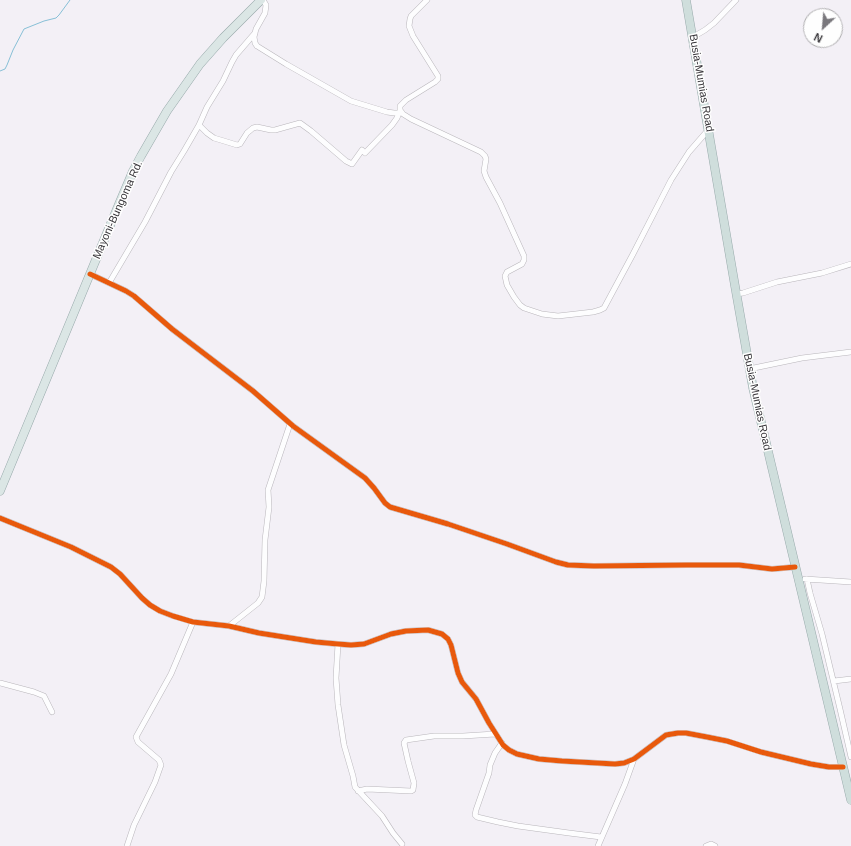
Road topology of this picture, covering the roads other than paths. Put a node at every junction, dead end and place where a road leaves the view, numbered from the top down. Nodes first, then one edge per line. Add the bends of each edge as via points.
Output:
1 (262, 0) edge
2 (427, 0) edge
3 (686, 0) edge
4 (736, 0) edge
5 (255, 33) junction
6 (693, 37) junction
7 (400, 113) junction
8 (199, 125) junction
9 (708, 129) junction
10 (851, 264) edge
11 (90, 274) junction
12 (109, 283) junction
13 (736, 294) junction
14 (851, 352) edge
15 (749, 369) junction
16 (290, 424) junction
17 (0, 491) edge
18 (0, 518) edge
19 (795, 567) junction
20 (798, 578) junction
21 (807, 579) junction
22 (851, 582) edge
23 (193, 622) junction
24 (229, 626) junction
25 (338, 644) junction
26 (851, 679) edge
27 (834, 681) junction
28 (0, 683) edge
29 (52, 712) dead end
30 (845, 727) junction
31 (834, 730) junction
32 (495, 734) junction
33 (502, 743) junction
34 (851, 757) edge
35 (634, 759) junction
36 (843, 767) junction
37 (358, 791) junction
38 (851, 800) edge
39 (601, 843) edge
40 (402, 844) dead end
41 (127, 846) edge
42 (706, 846) edge
43 (715, 846) edge

1 - 5 street via 266,5 265,13
1 - 11 main road, Mayoni-Bungoma Rd. via 208,55 167,111 133,171
2 - 7 street via 411,16 409,26 438,79 406,100 400,106
3 - 6 highway, Busia-Mumias Road
4 - 6 street via 714,23
5 - 7 street via 255,43 260,48 351,101
5 - 8 street via 236,55
6 - 9 highway, Busia-Mumias Road
7 - 8 street via 392,125 365,153 362,150 352,164 300,124 275,130 255,127 237,145 214,138
7 - 9 street via 485,156 486,177 525,257 522,264 505,274 508,286 517,302 524,308 558,316 593,312 604,308 671,180
8 - 12 street
9 - 13 highway, Busia-Mumias Road
10 - 13 street
11 - 12 street
11 - 17 main road, Mayoni-Bungoma Rd.
12 - 16 street via 132,295 253,391
13 - 15 highway, Busia-Mumias Road
14 - 15 street via 802,358
15 - 19 highway, Busia-Mumias Road
16 - 19 street via 365,478 390,506 561,563 579,566
16 - 24 street via 268,490 269,509 262,597
18 - 23 street via 111,566 150,605
19 - 20 highway, Busia-Mumias Road
20 - 21 street
20 - 31 highway, Busia-Mumias Road
21 - 22 street
21 - 27 street
23 - 24 street
23 - 41 street via 171,674 136,737 161,765
24 - 25 street via 259,633
25 - 32 street via 364,644 406,630 428,630 442,634 451,645 460,678 476,698
25 - 37 street via 336,678 341,725 354,785
26 - 27 street
27 - 30 street
28 - 29 street via 44,696
30 - 31 street
30 - 34 street
31 - 36 highway, Busia-Mumias Road
32 - 33 street
32 - 37 street via 434,736 406,740 404,742 414,783 413,790
33 - 35 street via 516,754 539,759 615,764
33 - 39 street via 490,765 475,813 477,817 569,834
35 - 36 street via 666,736 686,733 727,741 811,764
35 - 39 street
36 - 38 highway, Busia-Mumias Road
37 - 40 street via 382,816
42 - 43 street

